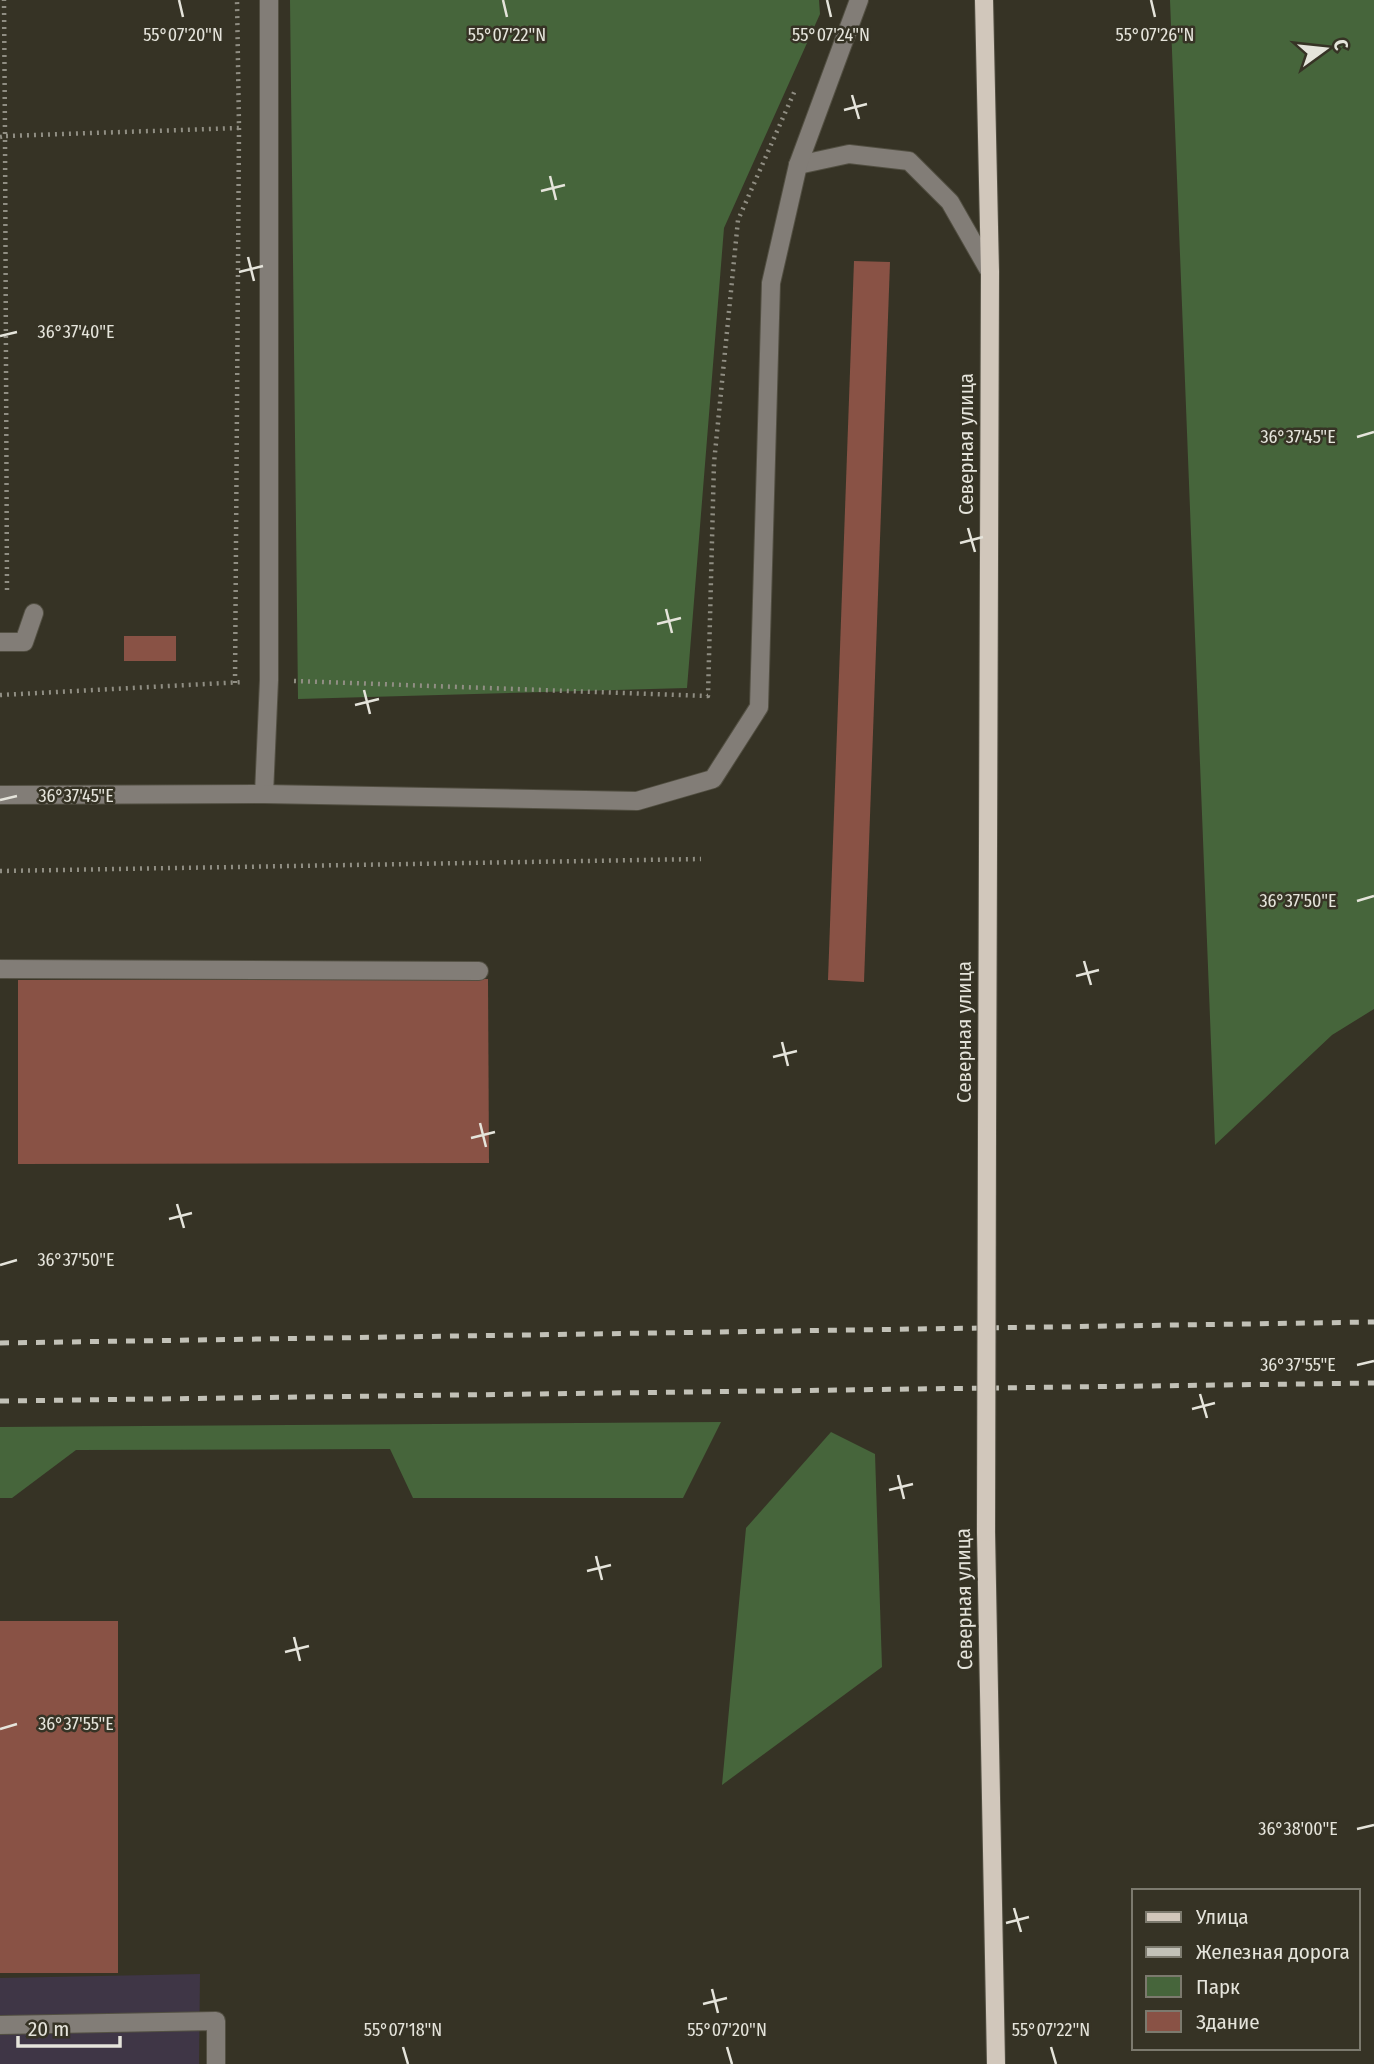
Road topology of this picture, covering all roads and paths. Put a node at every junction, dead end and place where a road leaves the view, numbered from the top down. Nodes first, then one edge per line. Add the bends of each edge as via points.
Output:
1 (4, 0) edge
2 (237, 0) edge
3 (269, 0) edge
4 (859, 0) edge
5 (984, 0) edge
6 (797, 86) dead end
7 (239, 128) junction
8 (2, 137) edge
9 (798, 165) junction
10 (990, 271) junction
11 (7, 590) dead end
12 (34, 612) dead end
13 (0, 642) edge
14 (269, 680) junction
15 (235, 683) junction
16 (0, 695) edge
17 (264, 794) junction
18 (0, 795) edge
19 (701, 859) dead end
20 (0, 871) edge
21 (0, 969) edge
22 (479, 971) dead end
23 (0, 2025) edge
24 (216, 2064) edge
25 (996, 2064) edge

1 - 8 path
2 - 7 path
3 - 14 street
4 - 9 street
5 - 10 main road, Северная улица
6 - 14 path via 738,220 715,463 708,696
7 - 8 path
7 - 15 path
8 - 11 path
9 - 10 street via 849,154 909,160 950,202
9 - 17 street via 771,283 760,707 713,779 637,800
10 - 25 main road, Северная улица, bridge via 986,1532
12 - 13 street via 24,642
14 - 15 path
14 - 17 street
15 - 16 path
17 - 18 street
19 - 20 path
21 - 22 street
23 - 24 street via 216,2021

